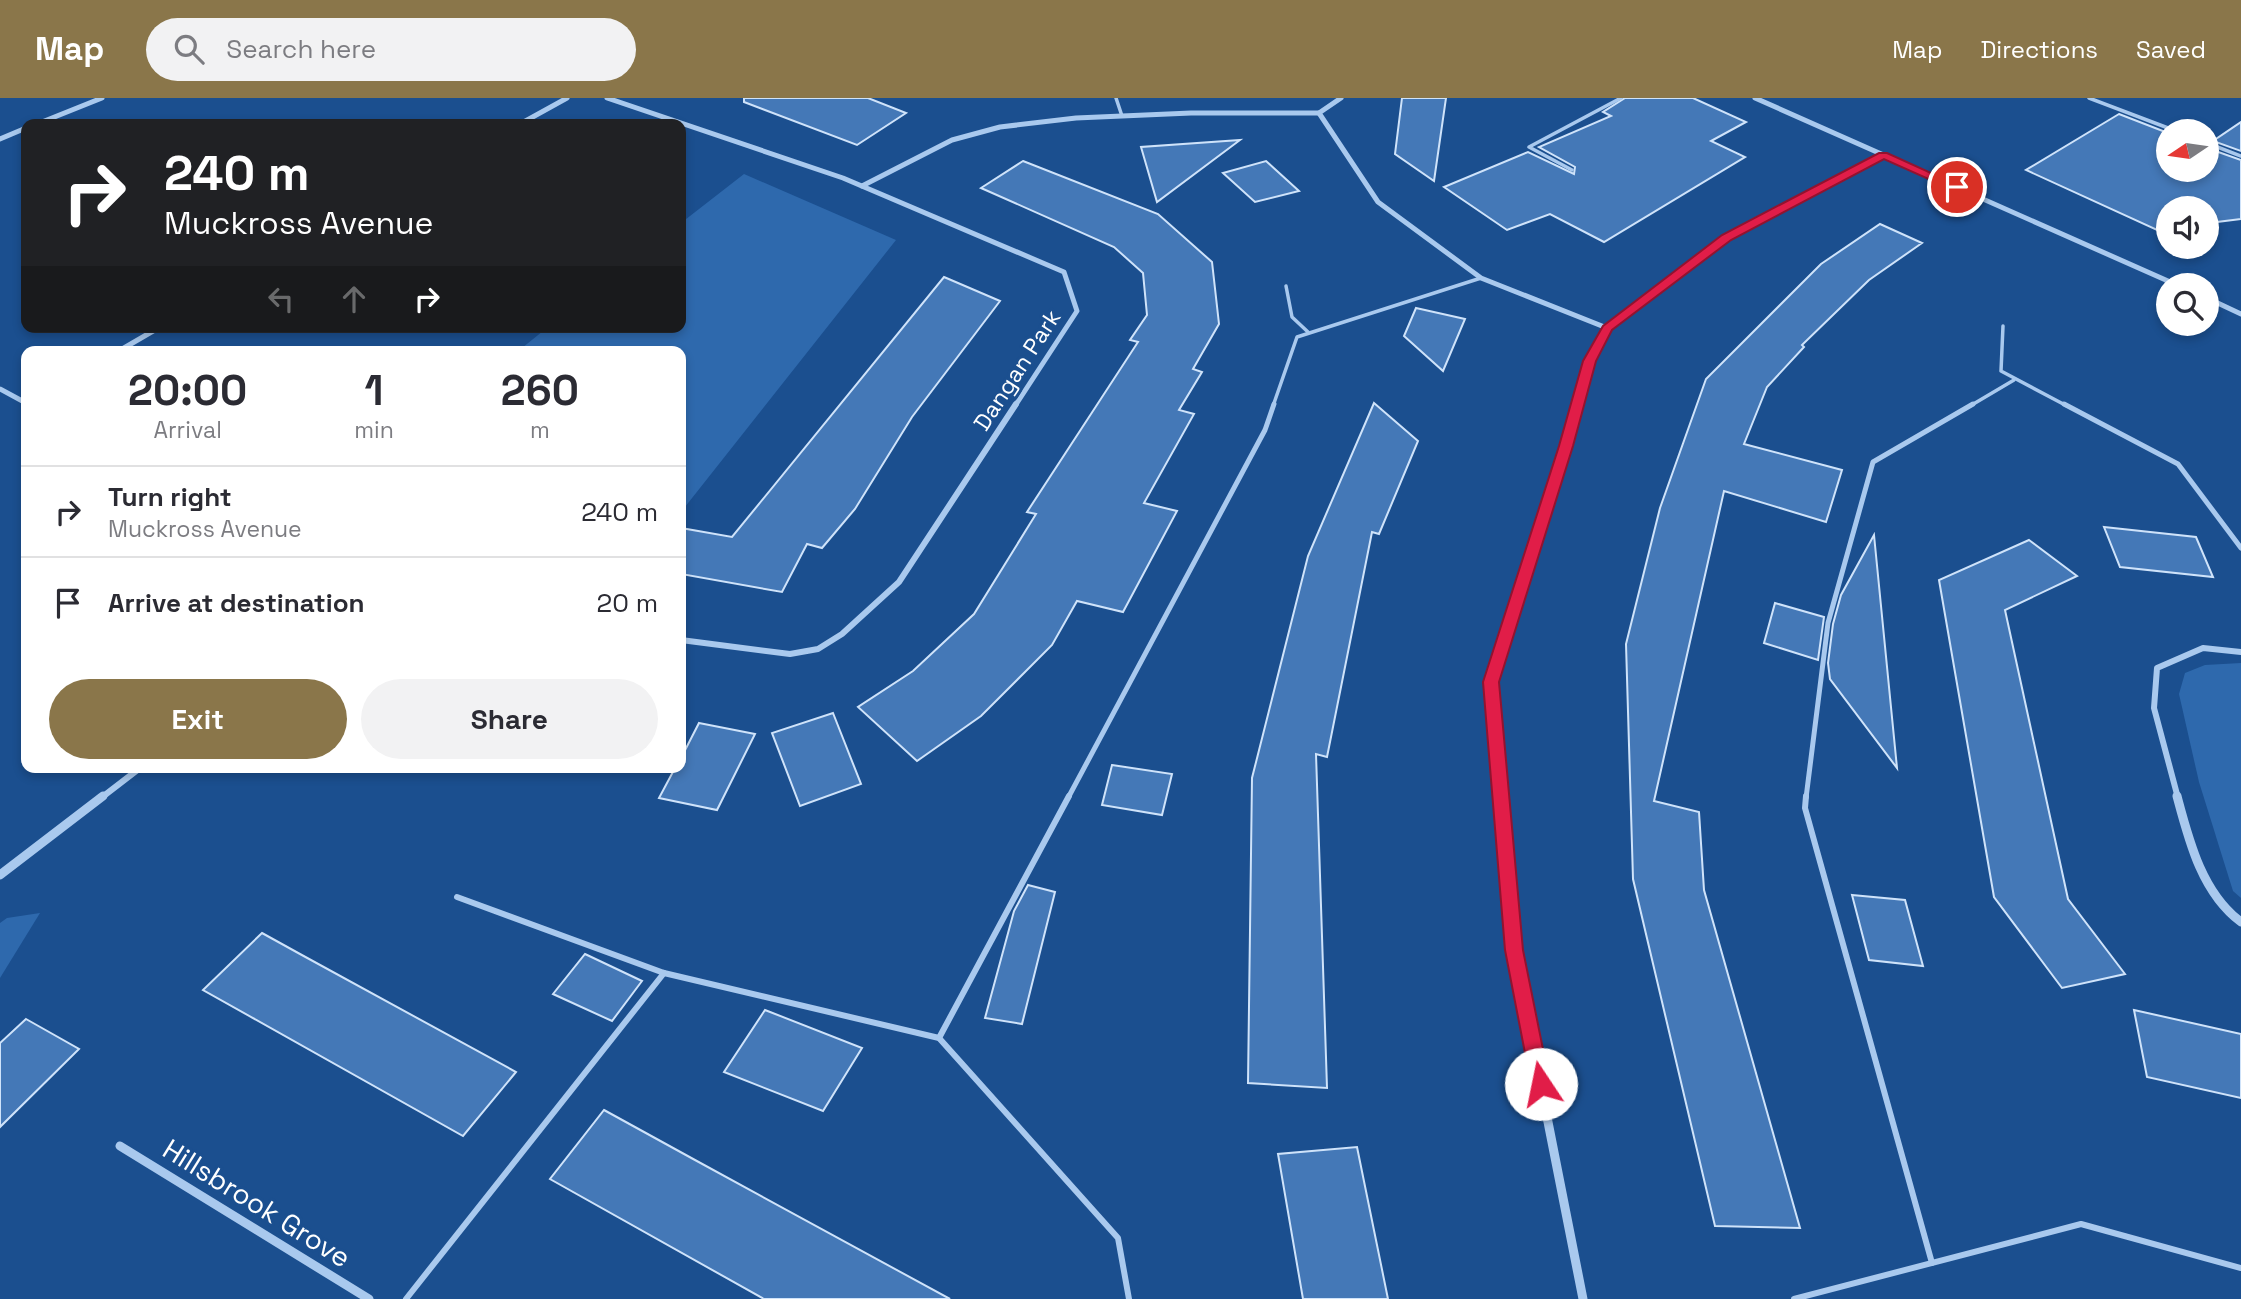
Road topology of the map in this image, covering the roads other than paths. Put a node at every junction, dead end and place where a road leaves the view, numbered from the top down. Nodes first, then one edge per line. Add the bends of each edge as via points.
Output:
1 (102, 98) edge
2 (567, 98) edge
3 (607, 98) edge
4 (1116, 98) edge
5 (1341, 98) edge
6 (1621, 98) edge
7 (1755, 98) edge
8 (2089, 98) edge
9 (1319, 113) junction
10 (1122, 116) junction
11 (50, 119) edge
12 (529, 119) edge
13 (668, 119) edge
14 (2156, 123) edge
15 (686, 125) edge
16 (21, 130) edge
17 (0, 139) edge
18 (2219, 148) edge
19 (1883, 155) junction
20 (2241, 156) edge
21 (1572, 170) dead end
22 (862, 186) junction
23 (2156, 276) edge
24 (1481, 278) junction
25 (1286, 286) dead end
26 (2219, 304) edge
27 (2241, 314) edge
28 (2003, 326) dead end
29 (1607, 328) junction
30 (1308, 332) junction
31 (150, 333) edge
32 (127, 346) edge
33 (2014, 380) junction
34 (0, 389) edge
35 (21, 400) edge
36 (2241, 548) edge
37 (686, 641) edge
38 (2241, 652) edge
39 (133, 773) edge
40 (0, 875) edge
41 (457, 897) dead end
42 (2241, 922) edge
43 (664, 973) junction
44 (940, 1038) junction
45 (120, 1146) dead end
46 (1932, 1263) junction
47 (2241, 1268) edge
48 (369, 1299) edge
49 (406, 1299) edge
50 (1129, 1299) edge
51 (1583, 1299) edge
52 (1794, 1299) edge

1 - 11 street
2 - 12 street
3 - 13 street, Dangan Park
4 - 10 lane
5 - 9 street
6 - 21 lane via 1529,147
7 - 19 street
8 - 14 lane
9 - 10 street
9 - 24 street via 1378,202
10 - 22 street via 1000,127 952,140
15 - 22 street, Dangan Park
16 - 17 street
18 - 20 lane
19 - 23 street
19 - 29 street via 1727,238
22 - 37 street, Dangan Park via 1064,272 1077,311 899,582 842,634 818,649 790,654
24 - 29 street
24 - 30 lane
25 - 30 lane via 1292,317
26 - 27 street
28 - 33 lane via 2001,371
29 - 51 street via 1589,361 1491,682 1514,950
30 - 44 lane via 1297,337 1265,430
31 - 32 street
33 - 36 lane via 2178,464
33 - 46 lane via 1873,462 1828,622 1805,808
34 - 35 street
38 - 42 street via 2203,648 2158,668 2154,708 2193,856 2226,911
39 - 40 street
41 - 43 lane
43 - 44 lane
43 - 49 lane
44 - 50 lane via 1118,1238
45 - 48 street, Hillsbrook Grove
46 - 47 lane via 2081,1224
46 - 52 lane

